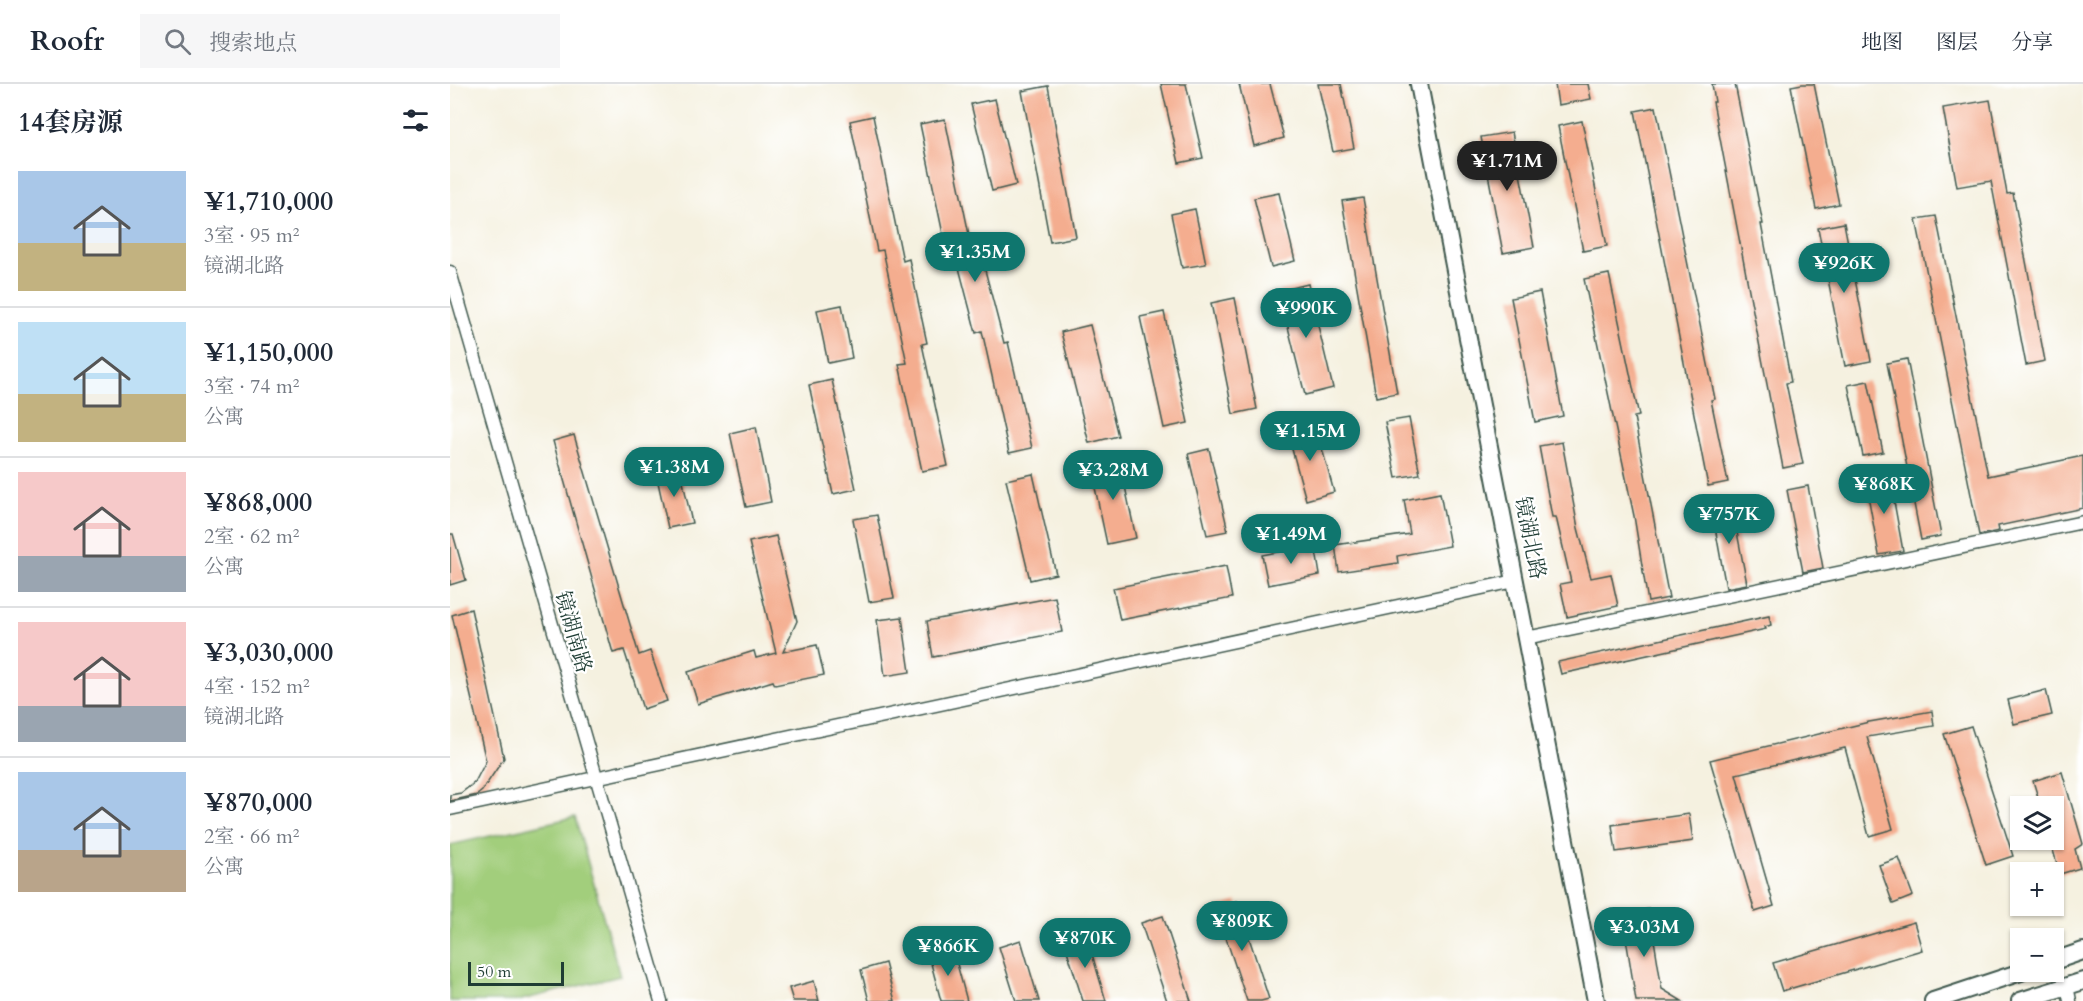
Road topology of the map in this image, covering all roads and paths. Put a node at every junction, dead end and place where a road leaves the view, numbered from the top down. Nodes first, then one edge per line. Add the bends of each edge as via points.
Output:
1 (1419, 84) edge
2 (450, 272) edge
3 (2083, 522) edge
4 (1515, 582) junction
5 (1526, 638) junction
6 (595, 778) junction
7 (450, 809) edge
8 (2083, 951) edge
9 (2064, 958) edge
10 (2010, 976) edge
11 (2073, 989) edge
12 (661, 1001) edge
13 (1596, 1001) edge
14 (1933, 1001) edge
15 (2020, 1001) edge

1 - 4 street, 镜湖北路
2 - 6 street, 镜湖南路
3 - 5 street
4 - 5 street, 镜湖北路
4 - 6 street
5 - 13 street, 镜湖北路
6 - 7 street
6 - 12 street, 镜湖南路
8 - 9 street
10 - 14 street
11 - 15 street

